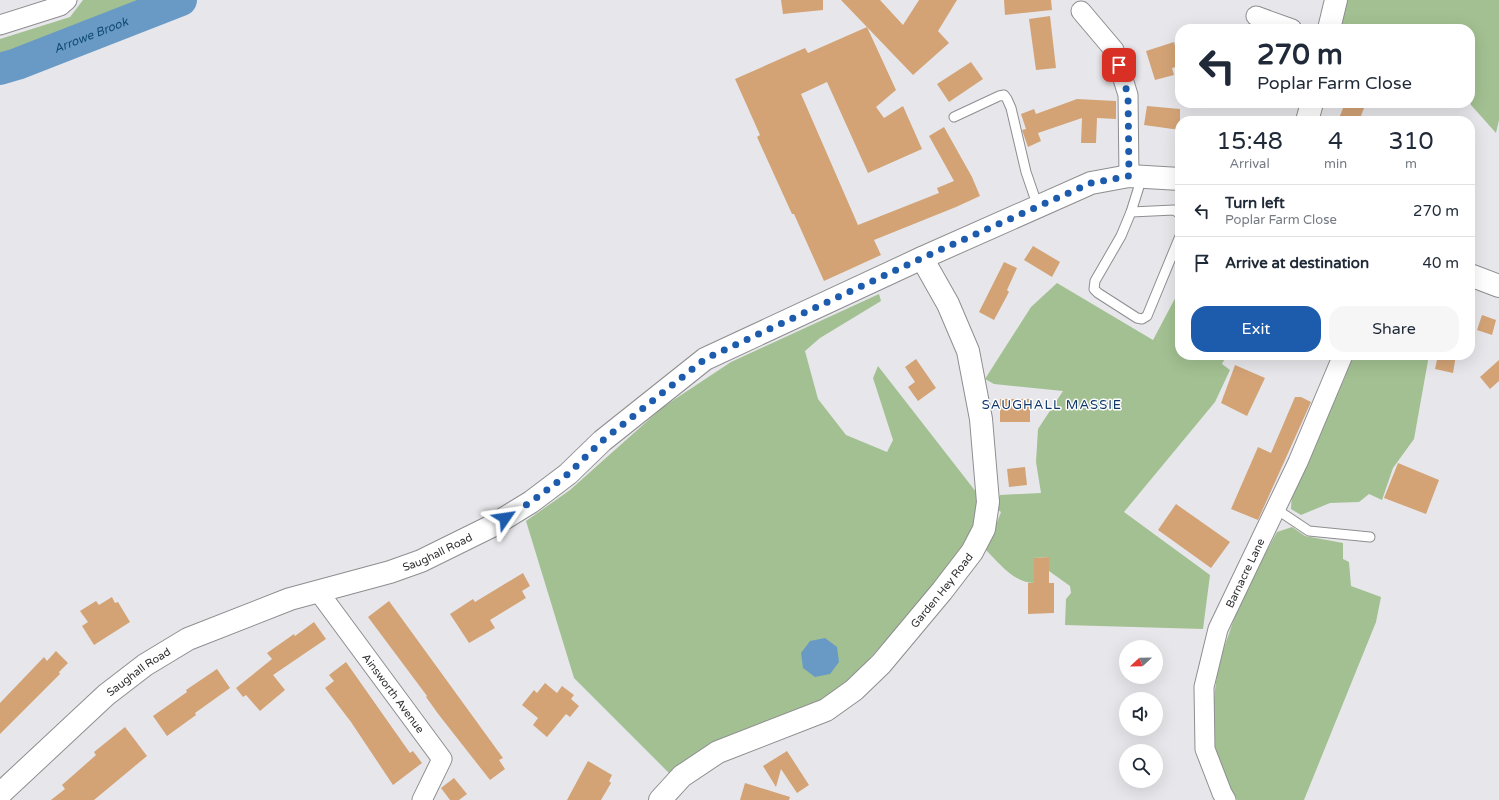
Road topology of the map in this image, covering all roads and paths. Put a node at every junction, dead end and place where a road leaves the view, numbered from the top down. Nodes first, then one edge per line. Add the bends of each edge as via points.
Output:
1 (68, 0) edge
2 (1336, 0) edge
3 (1081, 11) dead end
4 (1256, 16) dead end
5 (1278, 24) edge
6 (1330, 24) edge
7 (0, 25) edge
8 (954, 117) dead end
9 (1135, 177) junction
10 (1175, 179) edge
11 (1038, 207) junction
12 (1175, 211) edge
13 (1131, 212) junction
14 (1175, 248) edge
15 (922, 258) junction
16 (1475, 277) edge
17 (1499, 286) edge
18 (1341, 360) edge
19 (1276, 510) junction
20 (1370, 537) dead end
21 (318, 591) junction
22 (0, 794) edge
23 (422, 800) edge
24 (660, 800) edge
25 (1226, 800) edge

1 - 7 street via 60,6
2 - 6 street
3 - 9 street via 1114,50 1128,95
4 - 5 street
8 - 11 lane via 1004,95 1011,108 1026,172
9 - 10 street, Saughall Road
9 - 11 street, Saughall Road via 1091,183
9 - 13 lane
11 - 15 street, Saughall Road
12 - 13 lane
13 - 14 lane via 1121,236 1095,281 1094,289 1098,293 1136,318 1142,319 1146,316
15 - 21 street, Saughall Road via 705,359 602,441 568,474 531,502 492,526 421,561
15 - 24 street, Garden Hey Road via 948,304 968,351 981,419 988,502 984,529 972,552 942,591 881,664 854,690 826,710 718,752 682,776
16 - 17 street
18 - 19 street, Barnacre Lane
19 - 20 lane via 1309,531
19 - 25 street, Barnacre Lane via 1218,629 1204,687 1205,748
21 - 22 street, Saughall Road via 188,639 145,665 106,695
21 - 23 street, Ainsworth Avenue via 442,759

